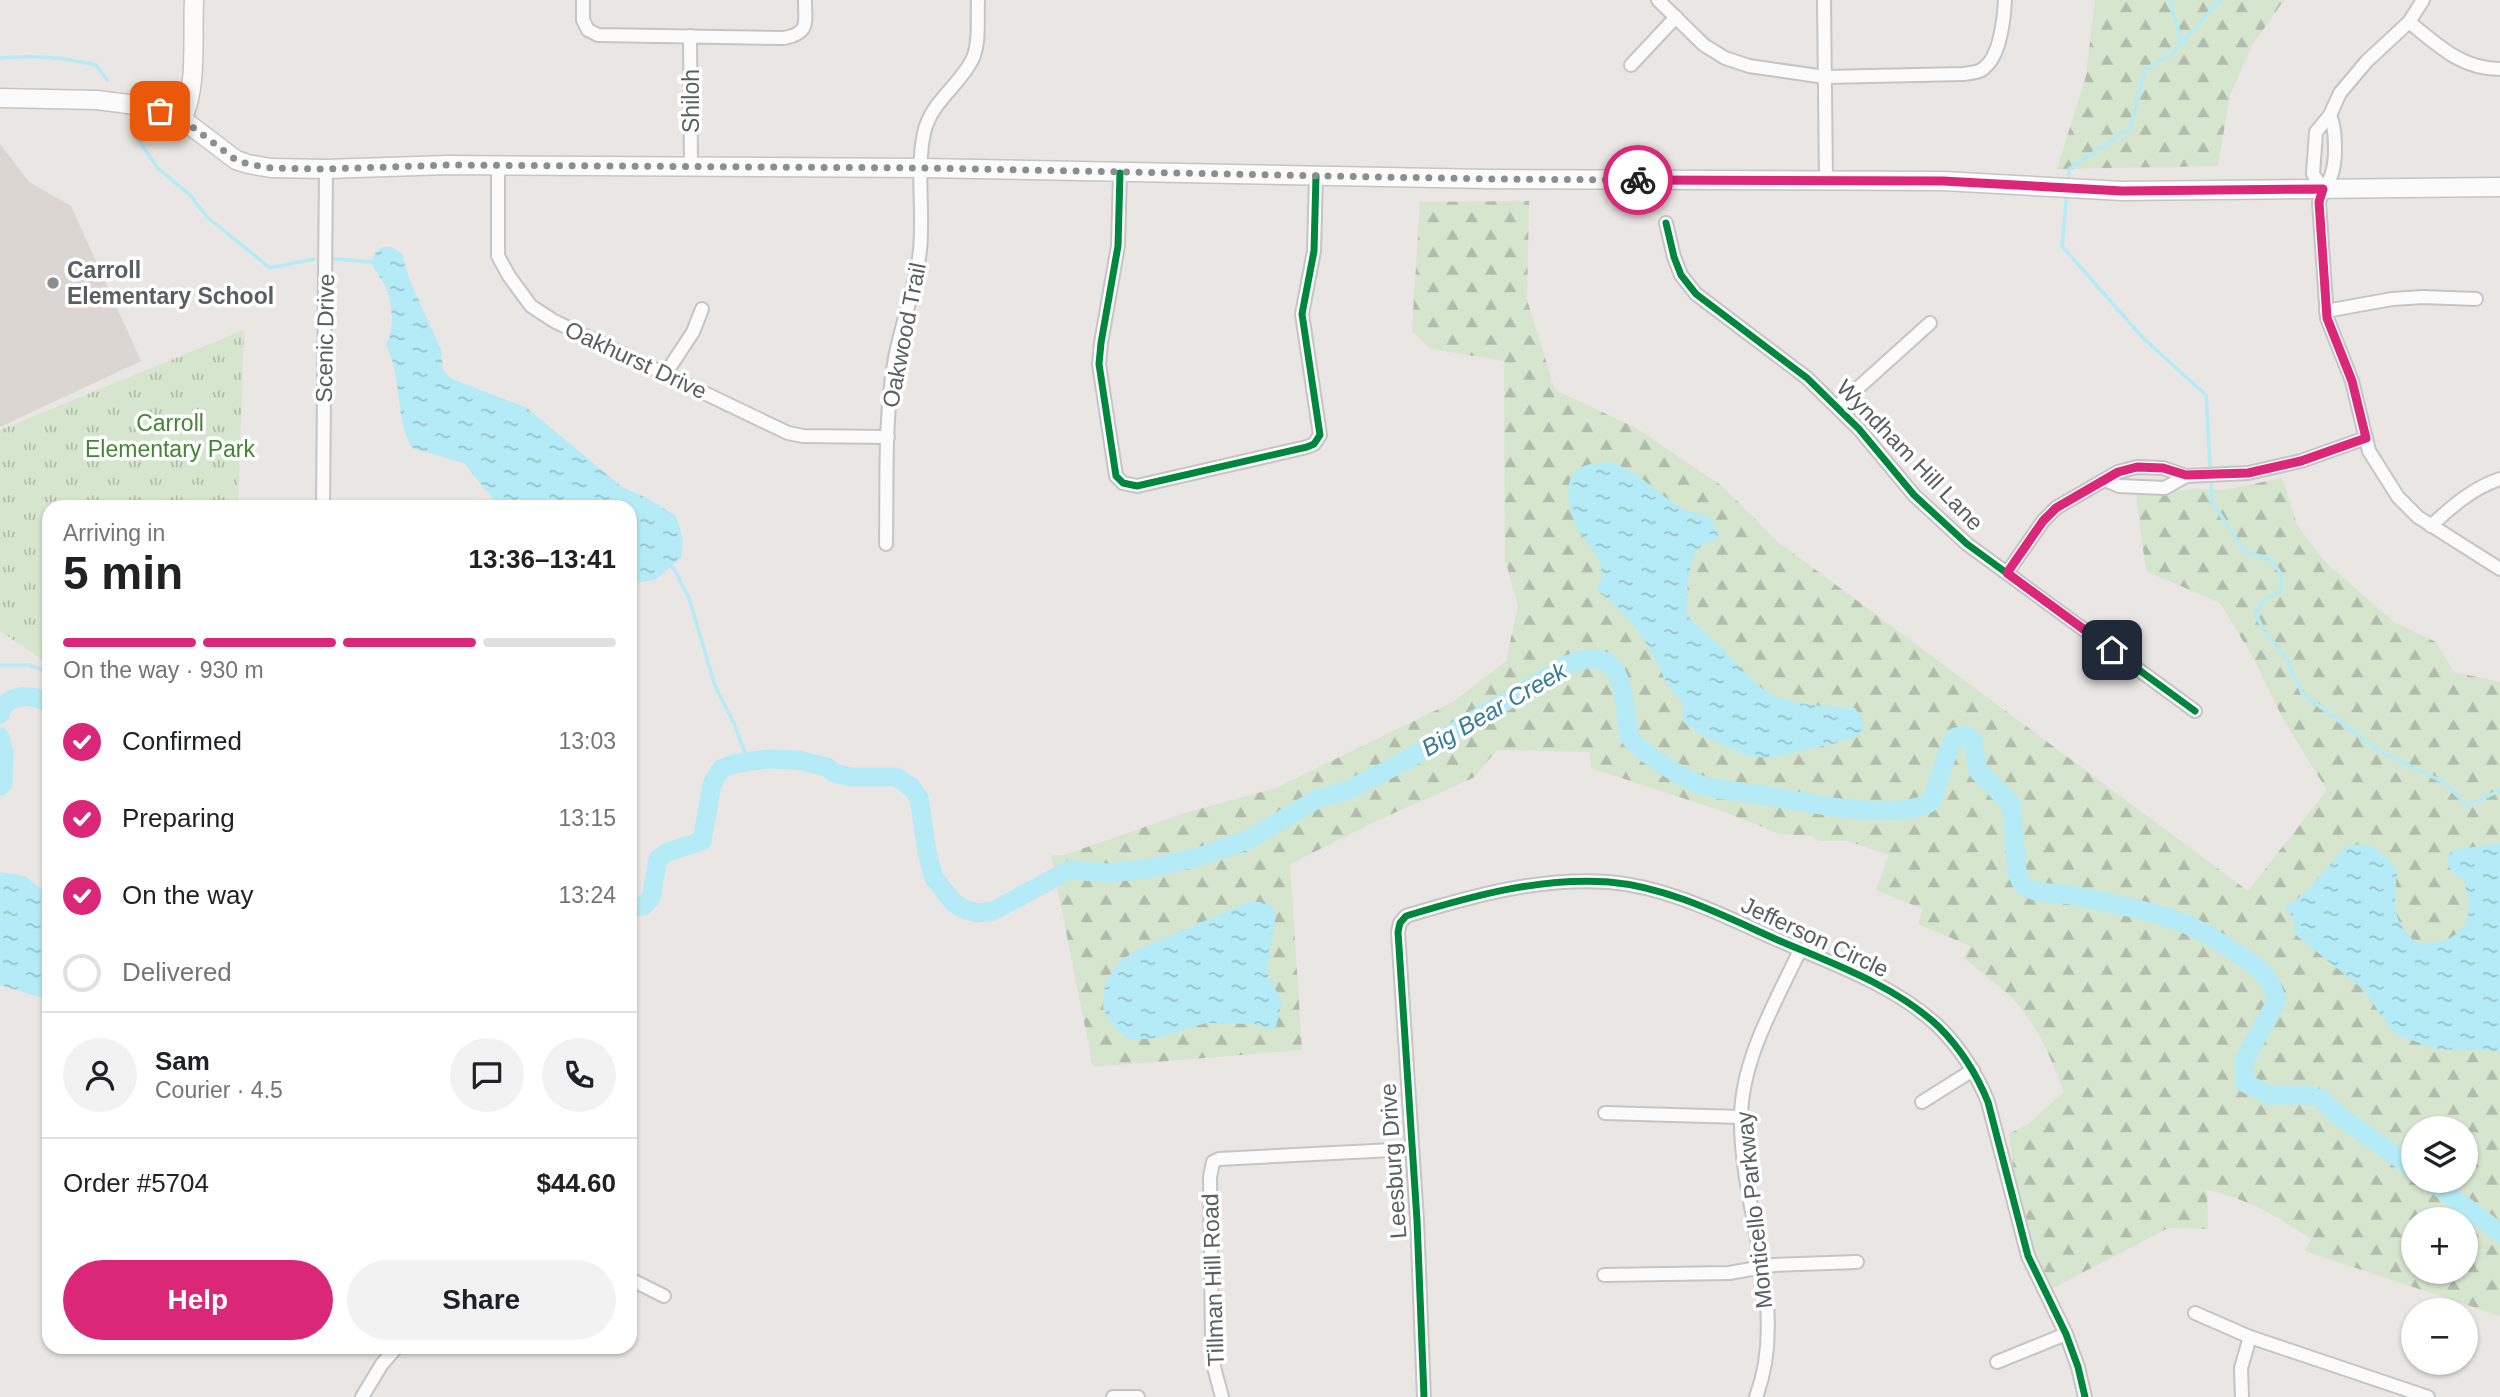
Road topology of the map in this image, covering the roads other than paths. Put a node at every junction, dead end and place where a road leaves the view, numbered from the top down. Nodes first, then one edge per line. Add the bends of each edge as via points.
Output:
1 (194, 0) edge
2 (583, 0) edge
3 (805, 0) edge
4 (978, 0) edge
5 (1658, 0) edge
6 (1824, 0) edge
7 (2005, 0) edge
8 (2423, 0) edge
9 (1676, 17) junction
10 (2409, 22) junction
11 (690, 36) junction
12 (1631, 65) dead end
13 (2500, 69) edge
14 (1825, 77) junction
15 (0, 98) edge
16 (2330, 115) junction
17 (182, 119) junction
18 (498, 165) junction
19 (691, 166) junction
20 (922, 168) junction
21 (326, 169) junction
22 (1121, 173) junction
23 (1316, 176) junction
24 (1826, 181) junction
25 (2500, 187) edge
26 (2323, 189) junction
27 (1666, 223) dead end
28 (2476, 299) dead end
29 (702, 309) dead end
30 (2326, 311) junction
31 (1930, 323) dead end
32 (666, 373) junction
33 (1839, 407) junction
34 (888, 437) junction
35 (2366, 438) junction
36 (2186, 475) junction
37 (2500, 478) edge
38 (2105, 480) junction
39 (323, 500) edge
40 (2431, 526) junction
41 (886, 544) dead end
42 (2500, 569) edge
43 (2007, 573) junction
44 (2195, 711) dead end
45 (1400, 923) joint
46 (1800, 950) junction
47 (1973, 1070) junction
48 (1922, 1102) dead end
49 (1605, 1113) dead end
50 (1741, 1117) junction
51 (1412, 1149) junction
52 (1857, 1262) dead end
53 (1762, 1267) junction
54 (1604, 1275) dead end
55 (637, 1282) edge
56 (664, 1296) dead end
57 (2195, 1313) dead end
58 (2066, 1334) junction
59 (2250, 1337) junction
60 (391, 1354) edge
61 (1997, 1362) dead end
62 (2419, 1396) edge
63 (362, 1397) edge
64 (1113, 1397) edge
65 (1138, 1397) edge
66 (1222, 1397) edge
67 (1424, 1397) edge
68 (1756, 1397) edge
69 (2085, 1397) edge
70 (2242, 1397) edge

1 - 17 main road via 190,91
2 - 11 street via 587,30 598,35
3 - 11 street via 805,25 798,35
4 - 20 street, Oakwood Trail via 975,54 932,110 925,130
5 - 9 street
6 - 14 street
7 - 14 street via 1999,43 1982,71
8 - 10 street
9 - 12 street
9 - 14 street via 1704,45 1725,58
10 - 13 street via 2454,59
10 - 16 street via 2367,61 2340,93
11 - 19 street, Shiloh
14 - 24 street
15 - 17 main road via 97,100 136,105
16 - 26 street via 2336,128 2331,175
16 - 26 street via 2316,132 2313,150 2313,174
17 - 21 main road via 236,160 271,168
18 - 19 main road
18 - 21 main road
18 - 32 street, Oakhurst Drive via 498,256 531,306
19 - 20 main road
20 - 22 main road
20 - 34 street, Oakwood Trail via 920,250 896,357
21 - 39 street, Scenic Drive
22 - 23 main road
22 - 23 street via 1118,246 1101,343 1100,379 1116,476 1137,486 1307,447 1318,440 1302,314 1314,251
23 - 24 main road
24 - 26 main road via 1943,181 2110,190
25 - 26 main road
26 - 30 street via 2319,202
27 - 33 street, Wyndham Hill Lane via 1681,275 1696,294 1808,378
28 - 30 street via 2392,299
29 - 32 street
30 - 35 street via 2352,381
31 - 33 street
32 - 34 street, Oakhurst Drive via 788,433
33 - 43 street, Wyndham Hill Lane via 1939,520
34 - 41 street, Oakwood Trail
35 - 36 street via 2259,471
35 - 40 street via 2375,462 2398,497
36 - 38 street via 2137,467
36 - 38 street via 2165,488 2119,486
37 - 40 street via 2451,507
38 - 43 street via 2056,508
40 - 42 street
43 - 44 street, Wyndham Hill Lane
45 - 46 street, Jefferson Circle via 1406,916 1517,886 1608,882 1646,888 1708,909
45 - 51 street, Leesburg Drive
46 - 47 street, Jefferson Circle via 1854,973 1919,1011 1940,1028
46 - 50 street, Monticello Parkway via 1758,1042 1742,1093
47 - 48 street
47 - 58 street, Jefferson Circle via 1989,1102 2028,1256
49 - 50 street
50 - 53 street, Monticello Parkway via 1749,1206
51 - 66 street, Tillman Hill Road via 1213,1162 1212,1338
51 - 67 street, Leesburg Drive
52 - 53 street
53 - 54 street via 1728,1273
53 - 68 street, Monticello Parkway via 1767,1363
55 - 56 street
57 - 59 street
58 - 61 street
58 - 69 street, Jefferson Circle
59 - 62 street
59 - 70 street via 2241,1368
60 - 63 street
64 - 65 street

